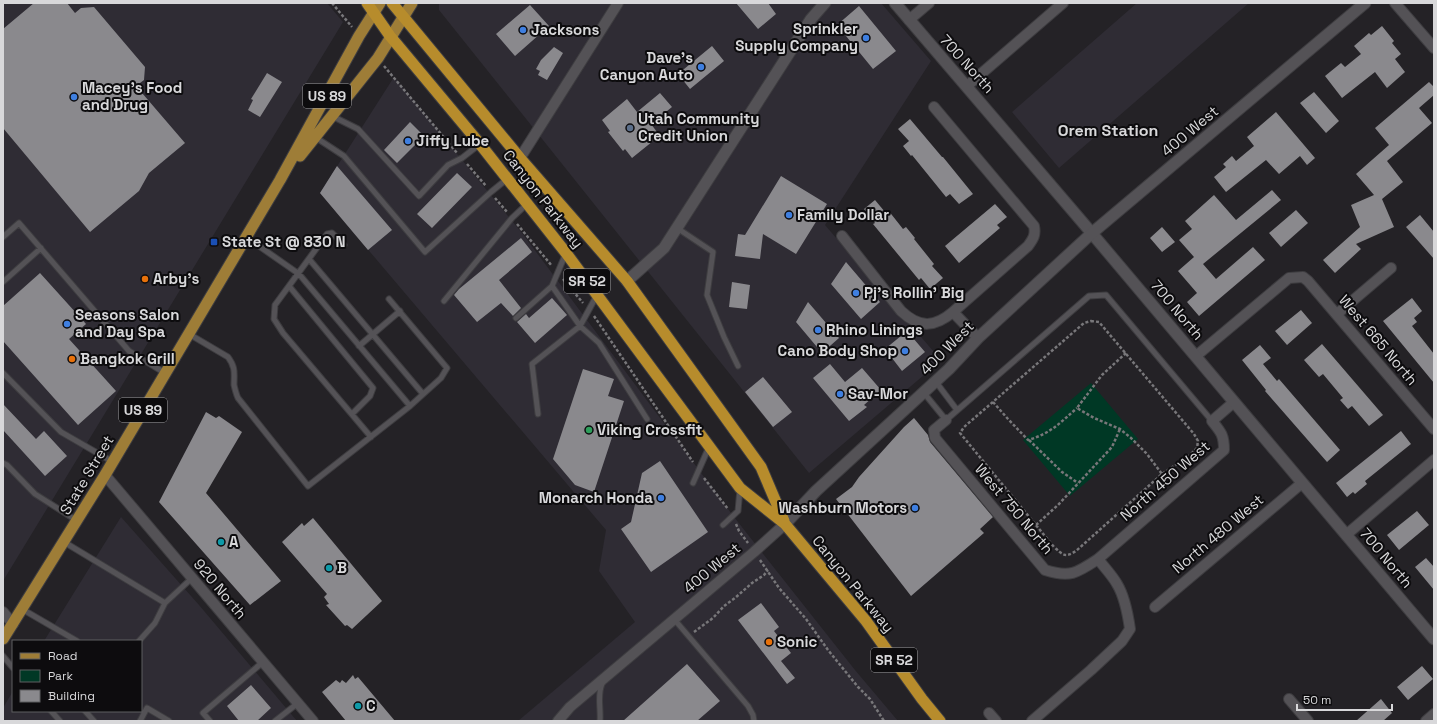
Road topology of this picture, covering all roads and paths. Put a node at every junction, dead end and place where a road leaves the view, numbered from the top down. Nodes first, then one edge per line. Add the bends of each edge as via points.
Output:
1 (332, 3) edge
2 (367, 3) edge
3 (392, 3) edge
4 (412, 3) edge
5 (618, 3) edge
6 (825, 3) edge
7 (895, 3) edge
8 (929, 3) edge
9 (1063, 3) edge
10 (1365, 3) edge
11 (1395, 3) edge
12 (377, 8) edge
13 (343, 17) dead end
14 (403, 18) junction
15 (909, 20) junction
16 (390, 36) junction
17 (1434, 48) edge
18 (967, 86) junction
19 (934, 107) dead end
20 (332, 116) junction
21 (315, 137) junction
22 (480, 144) junction
23 (520, 158) junction
24 (508, 179) junction
25 (280, 180) junction
26 (527, 204) junction
27 (677, 228) junction
28 (1092, 233) junction
29 (842, 236) dead end
30 (3, 237) edge
31 (246, 237) junction
32 (344, 245) dead end
33 (41, 248) junction
34 (566, 252) junction
35 (309, 259) junction
36 (1391, 268) dead end
37 (299, 274) junction
38 (627, 281) junction
39 (3, 282) edge
40 (290, 286) junction
41 (552, 286) junction
42 (597, 295) junction
43 (389, 298) dead end
44 (444, 301) dead end
45 (400, 311) junction
46 (954, 312) junction
47 (1337, 314) junction
48 (516, 318) dead end
49 (580, 326) junction
50 (189, 334) junction
51 (373, 334) junction
52 (978, 338) junction
53 (359, 346) junction
54 (1126, 353) junction
55 (1196, 356) junction
56 (738, 366) dead end
57 (3, 372) edge
58 (165, 373) junction
59 (936, 382) junction
60 (924, 393) junction
61 (423, 394) junction
62 (994, 402) junction
63 (1234, 402) junction
64 (410, 406) junction
65 (1078, 408) junction
66 (957, 410) junction
67 (352, 414) junction
68 (538, 414) dead end
69 (647, 419) dead end
70 (946, 420) junction
71 (1212, 421) junction
72 (1120, 429) junction
73 (1434, 429) edge
74 (371, 437) junction
75 (1028, 440) junction
76 (710, 446) junction
77 (1434, 460) edge
78 (113, 462) junction
79 (3, 463) edge
80 (1162, 474) junction
81 (104, 476) junction
82 (693, 483) dead end
83 (1078, 483) junction
84 (1302, 483) junction
85 (740, 488) junction
86 (76, 520) junction
87 (785, 524) junction
88 (1036, 525) junction
89 (723, 526) dead end
90 (1346, 535) junction
91 (64, 542) junction
92 (1098, 559) junction
93 (192, 578) junction
94 (165, 603) junction
95 (1155, 608) dead end
96 (22, 609) junction
97 (3, 612) edge
98 (674, 618) junction
99 (12, 624) junction
100 (694, 632) dead end
101 (3, 639) edge
102 (75, 640) edge
103 (140, 640) edge
104 (1434, 640) edge
105 (3, 656) edge
106 (263, 662) junction
107 (12, 667) edge
108 (605, 677) junction
109 (1289, 699) dead end
110 (298, 703) junction
111 (52, 712) edge
112 (86, 712) edge
113 (989, 713) dead end
114 (1434, 714) edge
115 (60, 721) edge
116 (94, 721) edge
117 (140, 721) edge
118 (169, 721) edge
119 (210, 721) edge
120 (275, 721) edge
121 (313, 721) edge
122 (558, 721) edge
123 (600, 721) edge
124 (754, 721) edge
125 (884, 721) edge
126 (940, 721) edge
127 (996, 721) edge
128 (1032, 721) edge
129 (1308, 721) edge
130 (1426, 721) edge

1 - 13 path
2 - 12 highway, Canyon Parkway / SR 52
3 - 14 highway, Canyon Parkway / SR 52
4 - 14 main road, State Street / US 89
5 - 23 street
6 - 27 street via 811,19
7 - 15 street, 700 North
8 - 15 street
9 - 18 street
10 - 28 street, 400 West
11 - 17 street
12 - 16 highway, Canyon Parkway / SR 52
12 - 25 main road, State Street / US 89
14 - 16 main road, State Street / US 89
14 - 23 highway, Canyon Parkway / SR 52
15 - 18 street, 700 North
16 - 20 main road, State Street / US 89 via 378,58
16 - 22 highway, Canyon Parkway / SR 52
18 - 28 street, 700 North
19 - 46 street via 1034,226 1035,231 1034,238 1028,246
20 - 21 main road, State Street / US 89
20 - 22 lane via 358,129 419,196 448,165
21 - 24 lane via 344,156 425,252
21 - 25 main road, State Street / US 89
22 - 24 highway, Canyon Parkway / SR 52
23 - 38 highway, Canyon Parkway / SR 52
24 - 26 highway, Canyon Parkway / SR 52
25 - 31 main road, State Street / US 89
26 - 34 highway, Canyon Parkway / SR 52
26 - 44 lane via 512,218
27 - 38 street via 664,248
27 - 56 lane via 713,252 707,295
28 - 52 street, 400 West
28 - 55 street, 700 North
29 - 46 street via 909,318 930,324 943,320
30 - 33 lane via 19,223
31 - 37 lane
31 - 50 main road, State Street / US 89
32 - 35 lane via 332,233 327,234
33 - 39 lane
33 - 58 lane via 129,351
34 - 41 lane
34 - 42 highway, Canyon Parkway / SR 52
35 - 37 lane
35 - 51 lane
36 - 47 street
37 - 40 lane
37 - 53 lane
38 - 87 highway, Canyon Parkway / SR 52 via 761,467
40 - 67 lane via 275,305 274,319
40 - 67 lane via 373,388 370,396
41 - 48 lane
41 - 49 lane
42 - 49 lane
42 - 76 highway, Canyon Parkway / SR 52
43 - 45 lane
45 - 51 lane
45 - 61 lane via 447,368 441,378
46 - 52 street
47 - 55 street, West 665 North via 1303,277 1289,278
47 - 73 street, West 665 North
49 - 68 lane via 532,364
49 - 69 lane via 599,343
50 - 58 main road, State Street / US 89
50 - 74 lane via 228,357 235,372 234,386 238,398 308,486
51 - 53 lane
51 - 61 lane
52 - 59 street, 400 West
53 - 64 lane
54 - 62 path via 1099,322 1084,323
54 - 65 path via 1102,375
54 - 80 path via 1198,441 1197,448 1188,457
55 - 63 street, 700 North
57 - 78 lane via 61,432
58 - 78 main road, State Street / US 89
59 - 60 street, 400 West
59 - 66 lane
60 - 70 lane
60 - 87 street, 400 West via 816,491
61 - 64 lane
62 - 75 path
62 - 88 path via 960,433
63 - 71 street, North 450 West
63 - 84 street, 700 North
64 - 74 lane
65 - 72 path
65 - 75 path via 1055,428
66 - 70 lane
66 - 71 lane via 1089,296 1106,295
67 - 74 lane
70 - 92 street, West 750 North via 934,430 935,438 1045,570 1063,574 1076,573
71 - 92 street, North 450 West via 1224,439 1224,450
72 - 80 path via 1147,454
72 - 83 path via 1112,447
75 - 83 path via 1062,472
76 - 82 lane
76 - 85 highway, Canyon Parkway / SR 52
77 - 90 street
78 - 81 main road, State Street / US 89
79 - 86 lane via 35,494
80 - 88 path via 1069,556 1062,555
81 - 86 main road, State Street / US 89
81 - 93 street, 920 North
83 - 88 path
84 - 90 street, 700 North
84 - 95 street, North 480 West
85 - 87 highway, Canyon Parkway / SR 52
85 - 89 lane via 738,511
86 - 91 main road, State Street / US 89
87 - 98 street, 400 West
87 - 126 highway, Canyon Parkway / SR 52 via 866,621
90 - 104 street, 700 North
91 - 94 lane
91 - 96 main road, State Street / US 89
92 - 128 street via 1122,594 1130,629 1122,641
93 - 94 lane
93 - 106 street, 920 North
94 - 103 lane via 155,623
96 - 99 main road, State Street / US 89
96 - 102 lane
97 - 99 street
98 - 108 street, 400 West
98 - 124 lane via 748,706
99 - 101 main road, State Street / US 89
100 - 125 path via 768,570 828,650 870,699
105 - 107 lane
106 - 110 street, 920 North
106 - 119 lane via 203,713
108 - 122 street, 400 West via 570,706
108 - 123 lane via 599,691
109 - 129 street
110 - 120 lane
110 - 121 street, 920 North
111 - 115 lane
112 - 116 lane
113 - 127 street
114 - 130 street
117 - 118 lane via 148,708

